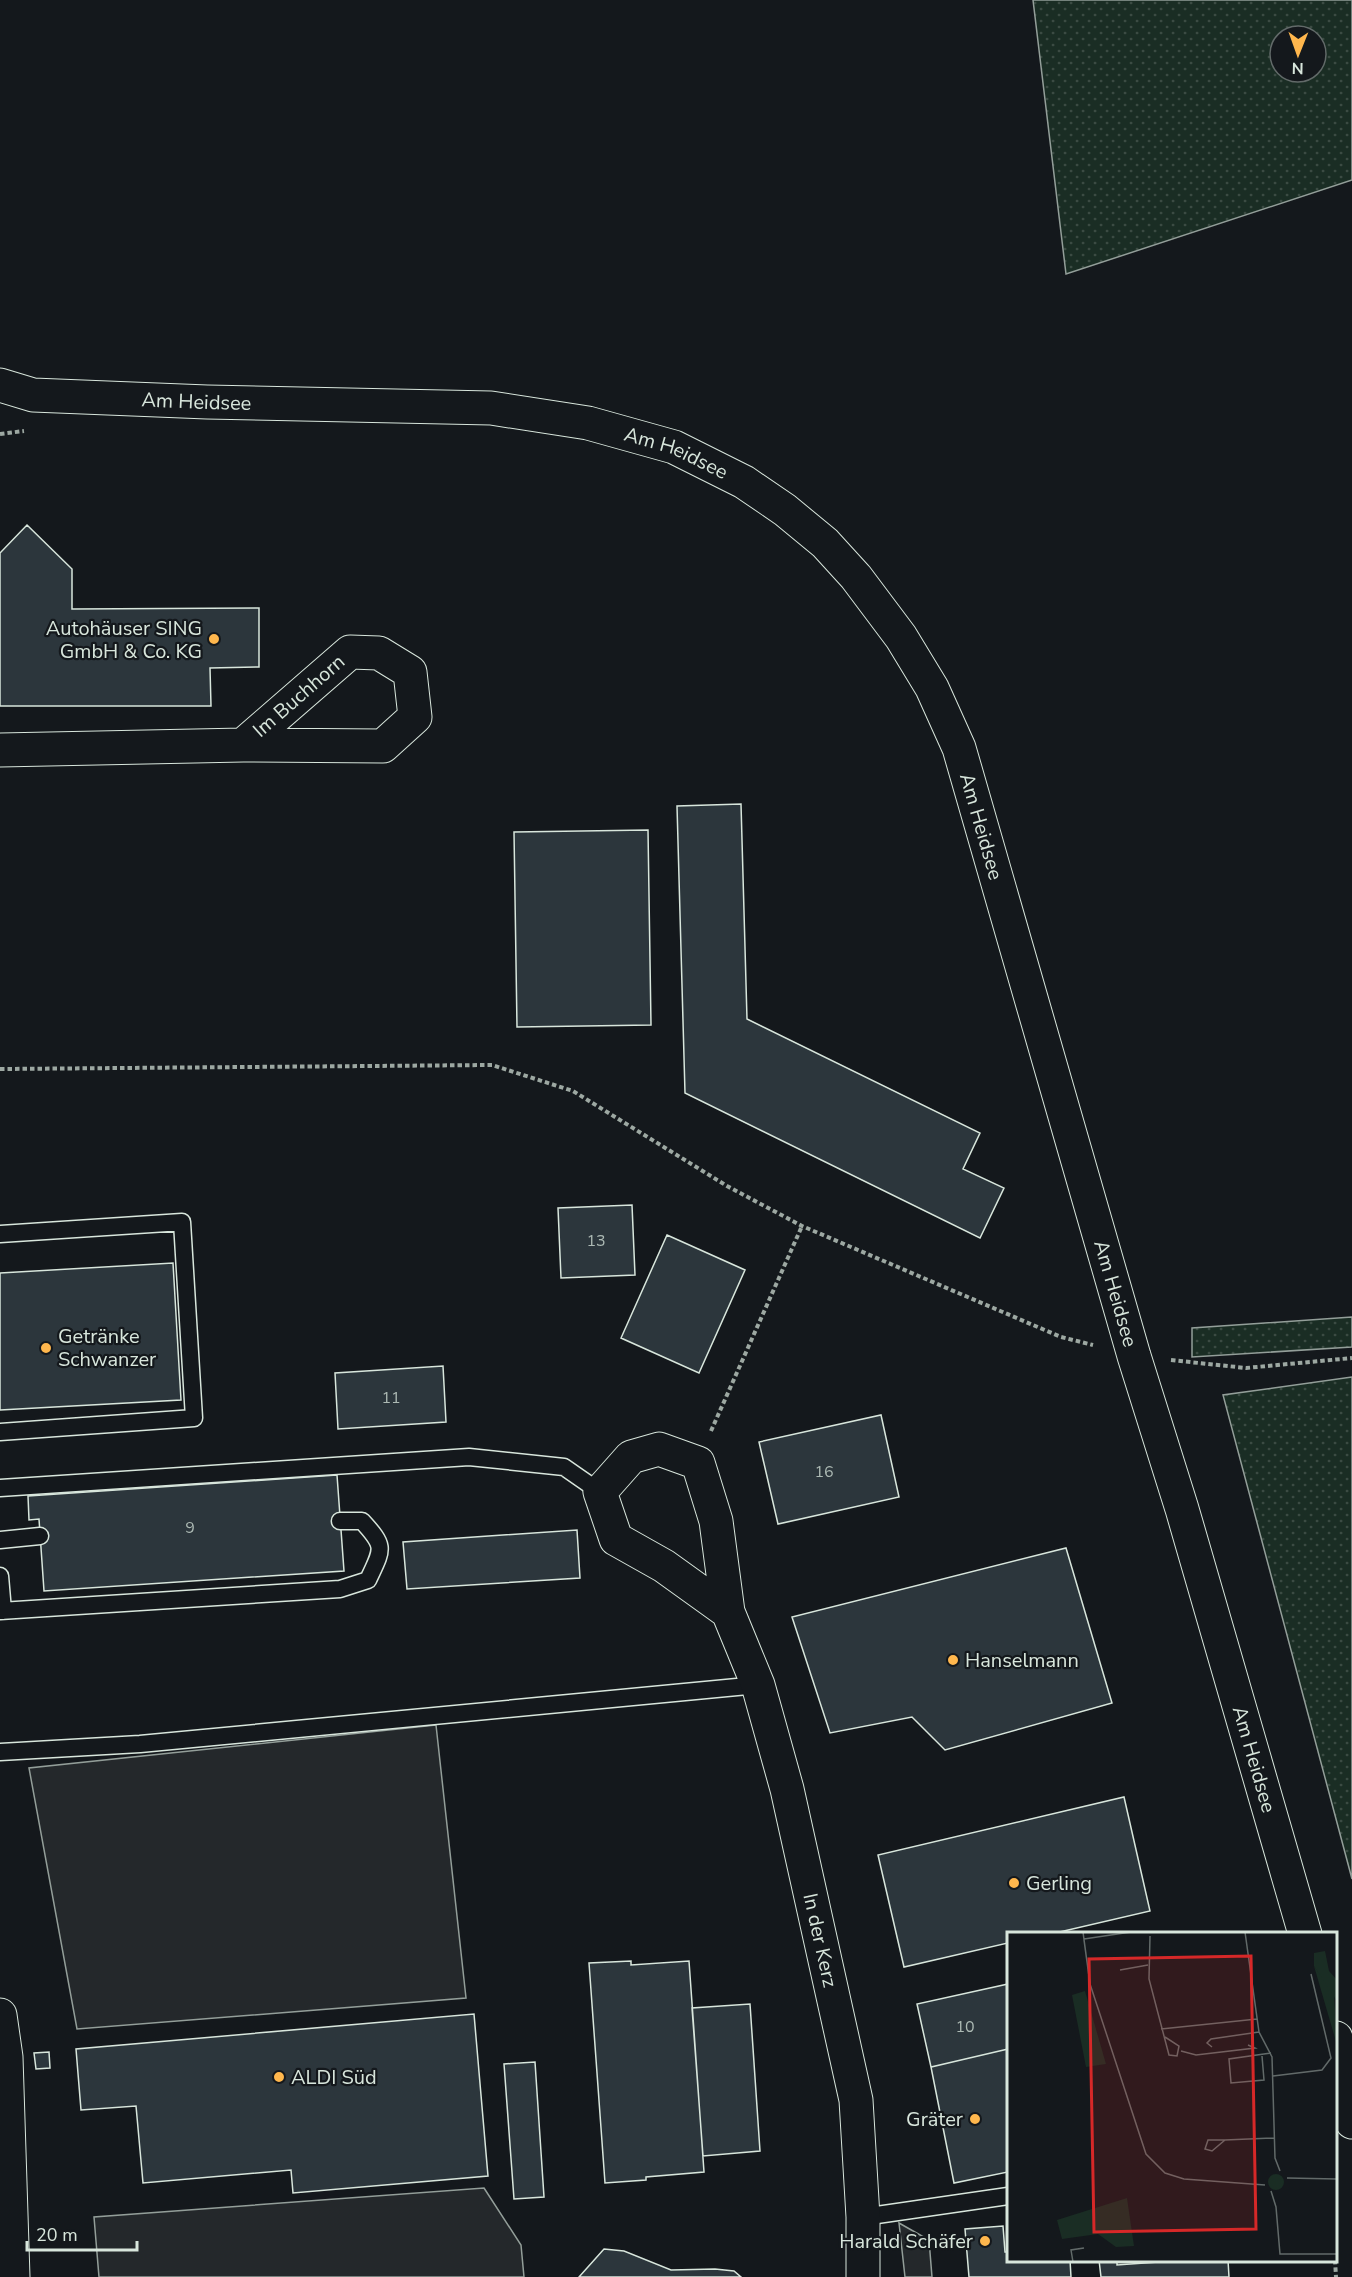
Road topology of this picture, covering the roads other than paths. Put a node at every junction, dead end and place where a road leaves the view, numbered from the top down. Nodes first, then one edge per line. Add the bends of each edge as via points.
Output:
1 (0, 385) edge
2 (33, 395) junction
3 (0, 404) edge
4 (243, 745) junction
5 (0, 750) edge
6 (0, 1234) edge
7 (0, 1432) edge
8 (0, 1488) edge
9 (600, 1492) junction
10 (340, 1521) dead end
11 (40, 1536) dead end
12 (0, 1540) edge
13 (0, 1576) edge
14 (1, 1611) edge
15 (728, 1612) junction
16 (758, 1685) junction
17 (0, 1752) edge
18 (1304, 1932) edge
19 (0, 2015) edge
20 (1337, 2044) edge
21 (1352, 2122) edge
22 (1007, 2196) edge
23 (863, 2217) junction
24 (13, 2277) edge
25 (863, 2277) edge

1 - 2 main road, Am Heidsee
2 - 3 main road, Am Heidsee
2 - 18 main road, Am Heidsee via 491,408 588,423 674,447 744,482 825,543 856,577 932,687 959,748
4 - 4 main road, Im Buchhorn via 382,746 415,717 410,672 379,653 350,652
4 - 5 main road, Im Buchhorn
6 - 7 lane via 182,1222 194,1418
8 - 9 lane via 469,1457 564,1467
9 - 15 main road via 615,1539 664,1566
9 - 15 main road, In der Kerz via 631,1457 659,1449 698,1463 716,1521
10 - 14 lane via 362,1521 379,1539 380,1555 368,1580 340,1589
11 - 12 lane
13 - 14 lane
15 - 16 main road, In der Kerz
16 - 17 lane via 140,1744
16 - 23 main road, In der Kerz via 788,1789 856,2100
19 - 24 main road via 6,2057
20 - 21 main road via 1345,2069
22 - 23 lane
23 - 25 main road, In der Kerz

